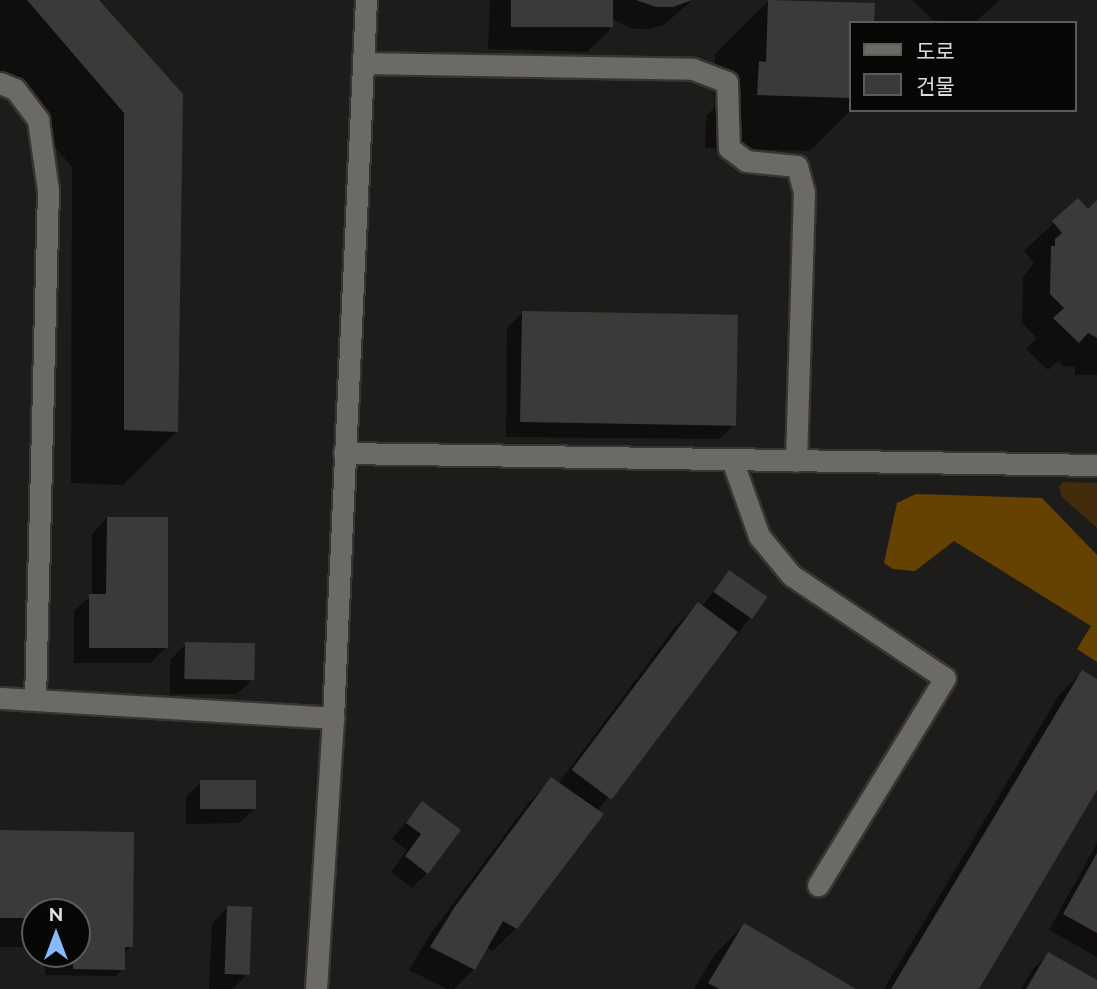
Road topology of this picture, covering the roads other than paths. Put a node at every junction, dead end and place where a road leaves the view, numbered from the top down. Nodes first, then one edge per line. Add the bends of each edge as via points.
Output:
1 (366, 0) edge
2 (363, 63) junction
3 (0, 83) edge
4 (344, 453) junction
5 (732, 460) junction
6 (796, 461) junction
7 (1097, 466) edge
8 (0, 698) edge
9 (35, 699) junction
10 (333, 718) junction
11 (818, 885) dead end
12 (316, 989) edge

1 - 2 street
2 - 4 street
2 - 6 street via 693,69 727,82 729,148 746,161 797,166 804,192
3 - 9 street via 15,89 38,120 48,190
4 - 5 street
4 - 10 street
5 - 6 street
5 - 11 street via 759,536 791,575 945,678
6 - 7 street
8 - 9 street
9 - 10 street
10 - 12 street

